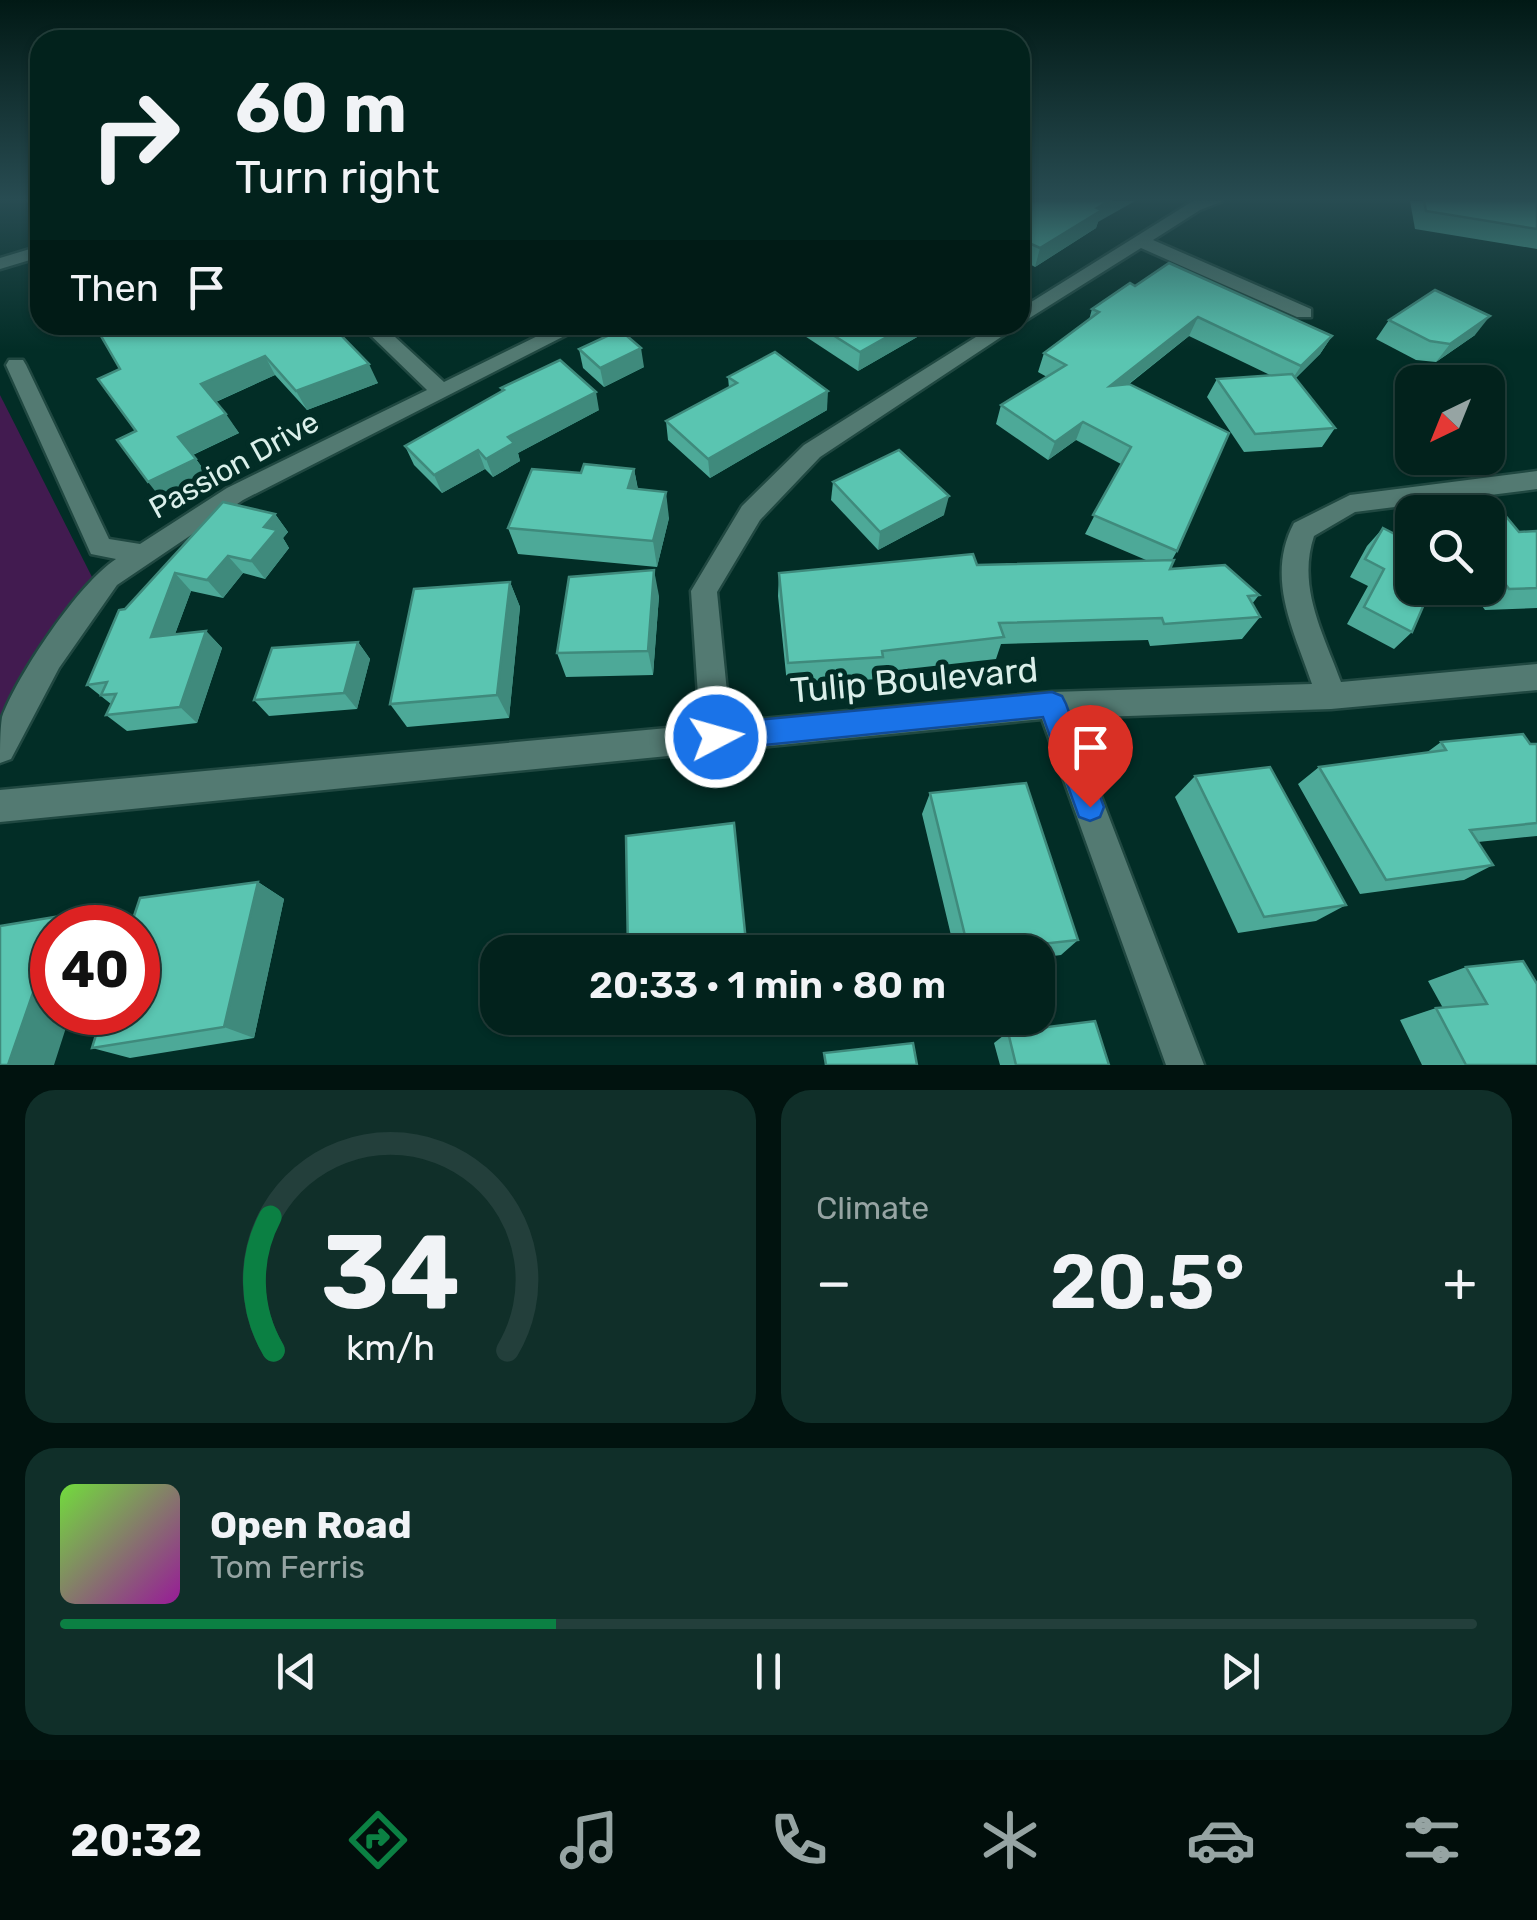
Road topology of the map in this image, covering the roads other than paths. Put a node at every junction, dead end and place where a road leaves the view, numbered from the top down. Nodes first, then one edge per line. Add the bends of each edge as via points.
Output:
1 (1125, 251) edge
2 (1162, 251) edge
3 (30, 254) edge
4 (0, 264) edge
5 (1030, 312) edge
6 (1304, 313) dead end
7 (381, 335) edge
8 (556, 335) edge
9 (993, 335) edge
10 (16, 365) dead end
11 (442, 392) junction
12 (1537, 480) edge
13 (143, 554) junction
14 (1537, 677) edge
15 (1331, 696) junction
16 (1052, 704) junction
17 (716, 737) junction
18 (0, 749) edge
19 (0, 806) edge
20 (1185, 1065) edge

1 - 5 street
2 - 6 street
3 - 4 street
7 - 11 street
8 - 11 street, Passion Drive
9 - 17 street via 812,452 751,513 704,591
10 - 13 street via 100,547
11 - 13 street, Passion Drive via 235,494
12 - 15 street via 1350,504 1304,530 1292,586
13 - 18 street, Passion Drive via 108,578 49,659
14 - 15 street, Tulip Boulevard
15 - 16 street, Tulip Boulevard
16 - 17 street, Tulip Boulevard
16 - 20 street
17 - 19 street, Tulip Boulevard

